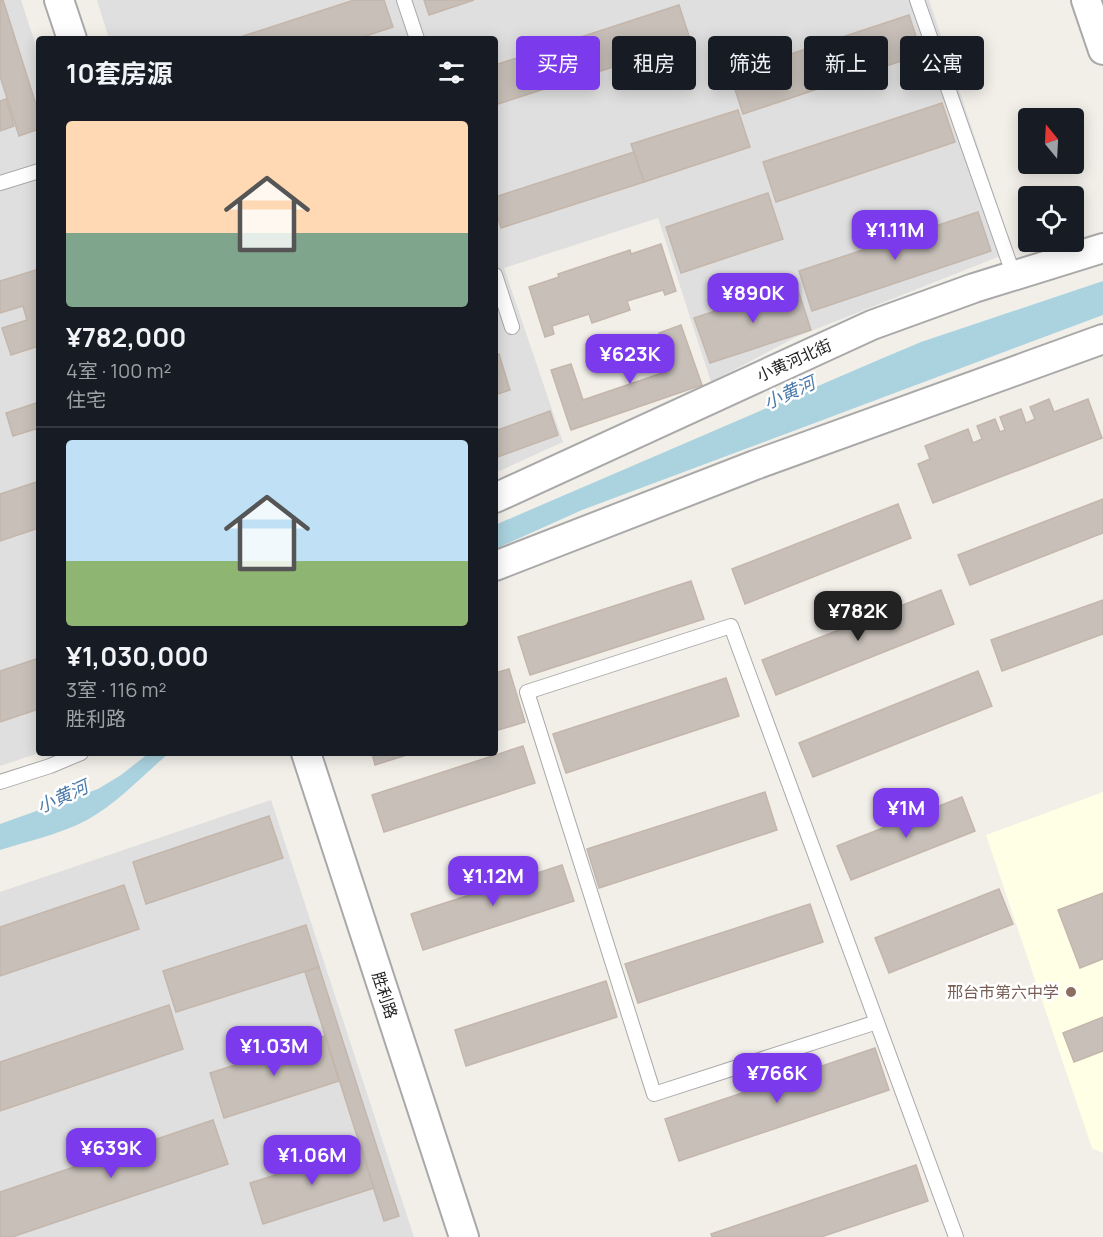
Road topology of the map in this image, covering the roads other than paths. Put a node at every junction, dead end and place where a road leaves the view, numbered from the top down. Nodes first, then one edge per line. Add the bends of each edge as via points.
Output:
1 (59, 0) edge
2 (404, 0) edge
3 (917, 0) edge
4 (1086, 0) edge
5 (71, 36) edge
6 (416, 36) edge
7 (1103, 50) edge
8 (36, 172) edge
9 (0, 183) edge
10 (1103, 248) edge
11 (1014, 276) junction
12 (498, 284) edge
13 (512, 327) dead end
14 (1103, 339) edge
15 (498, 497) edge
16 (498, 565) edge
17 (74, 756) edge
18 (307, 756) edge
19 (0, 783) edge
20 (877, 1022) junction
21 (464, 1237) edge
22 (956, 1237) edge

1 - 5 street
2 - 6 lane
3 - 11 lane
4 - 7 street
8 - 9 lane
10 - 11 street, 小黄河北街
11 - 15 street, 小黄河北街 via 872,325
12 - 13 lane
14 - 16 street via 755,465
17 - 19 lane
18 - 21 street, 胜利路
20 - 20 lane via 654,1094 527,692 731,626
20 - 22 lane

